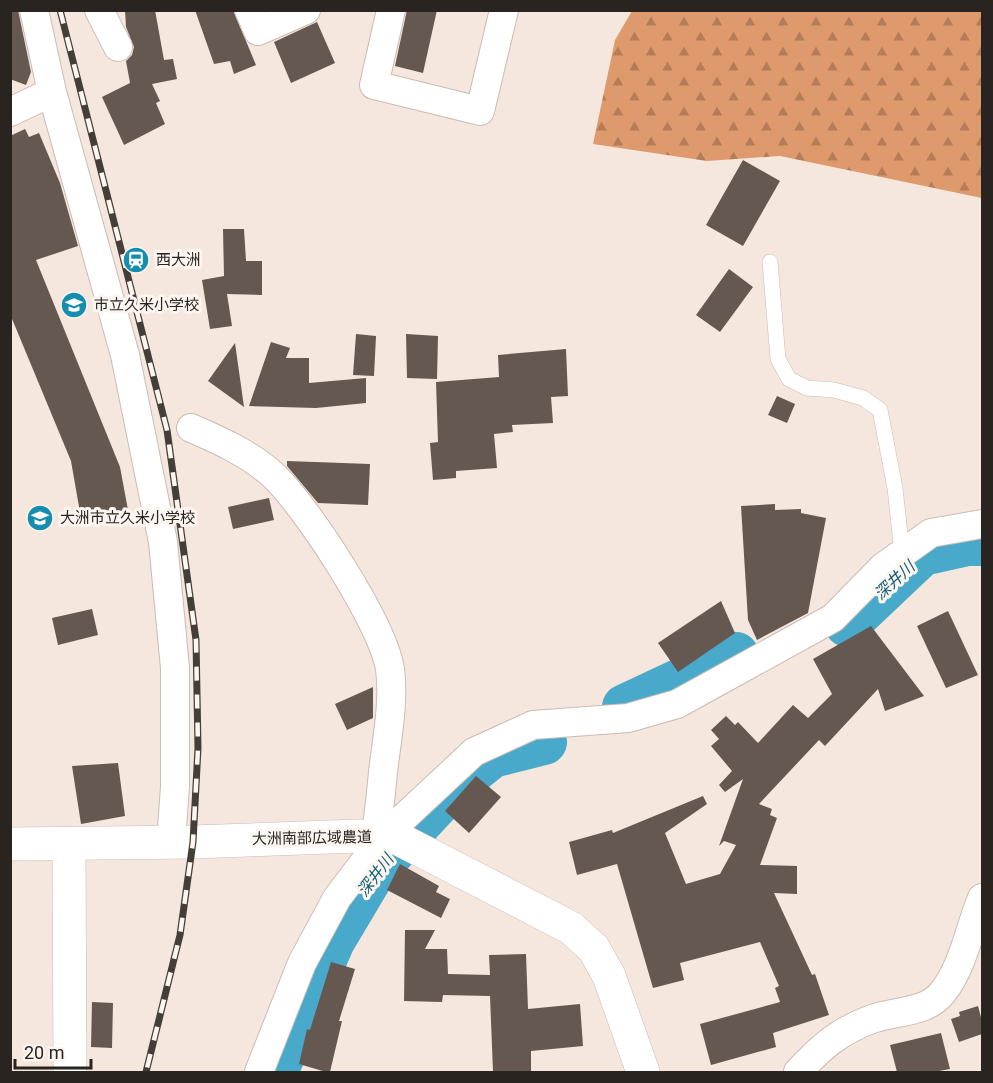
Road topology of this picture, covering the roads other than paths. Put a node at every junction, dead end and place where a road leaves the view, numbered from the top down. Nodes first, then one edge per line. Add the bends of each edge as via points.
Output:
1 (34, 10) edge
2 (99, 10) edge
3 (249, 10) edge
4 (306, 10) edge
5 (391, 10) edge
6 (504, 10) edge
7 (118, 47) dead end
8 (52, 92) junction
9 (10, 112) edge
10 (770, 262) dead end
11 (191, 428) dead end
12 (982, 524) edge
13 (902, 553) junction
14 (392, 838) junction
15 (171, 841) junction
16 (10, 844) edge
17 (69, 844) junction
18 (982, 898) edge
19 (70, 1072) edge
20 (259, 1072) edge
21 (643, 1072) edge
22 (798, 1072) edge

1 - 8 street
2 - 7 street
3 - 4 street via 258,31
5 - 6 street via 374,85 480,111
8 - 9 street
8 - 15 street via 125,355 162,542 175,668
10 - 13 lane via 778,359 789,380 807,388 863,398 880,410
11 - 14 street via 241,452 273,476 301,508 381,637 390,669
12 - 13 street via 931,533
13 - 14 street via 833,618 677,704 628,718 533,724 474,752
14 - 15 street, 大洲南部広域農道
14 - 20 street via 337,898 302,963
14 - 21 street, 大洲南部広域農道 via 571,928 594,950 609,976
15 - 17 street, 大洲南部広域農道
16 - 17 street, 大洲南部広域農道
17 - 19 street
18 - 22 street via 957,972 942,994 925,1007 874,1018 848,1029 822,1046

